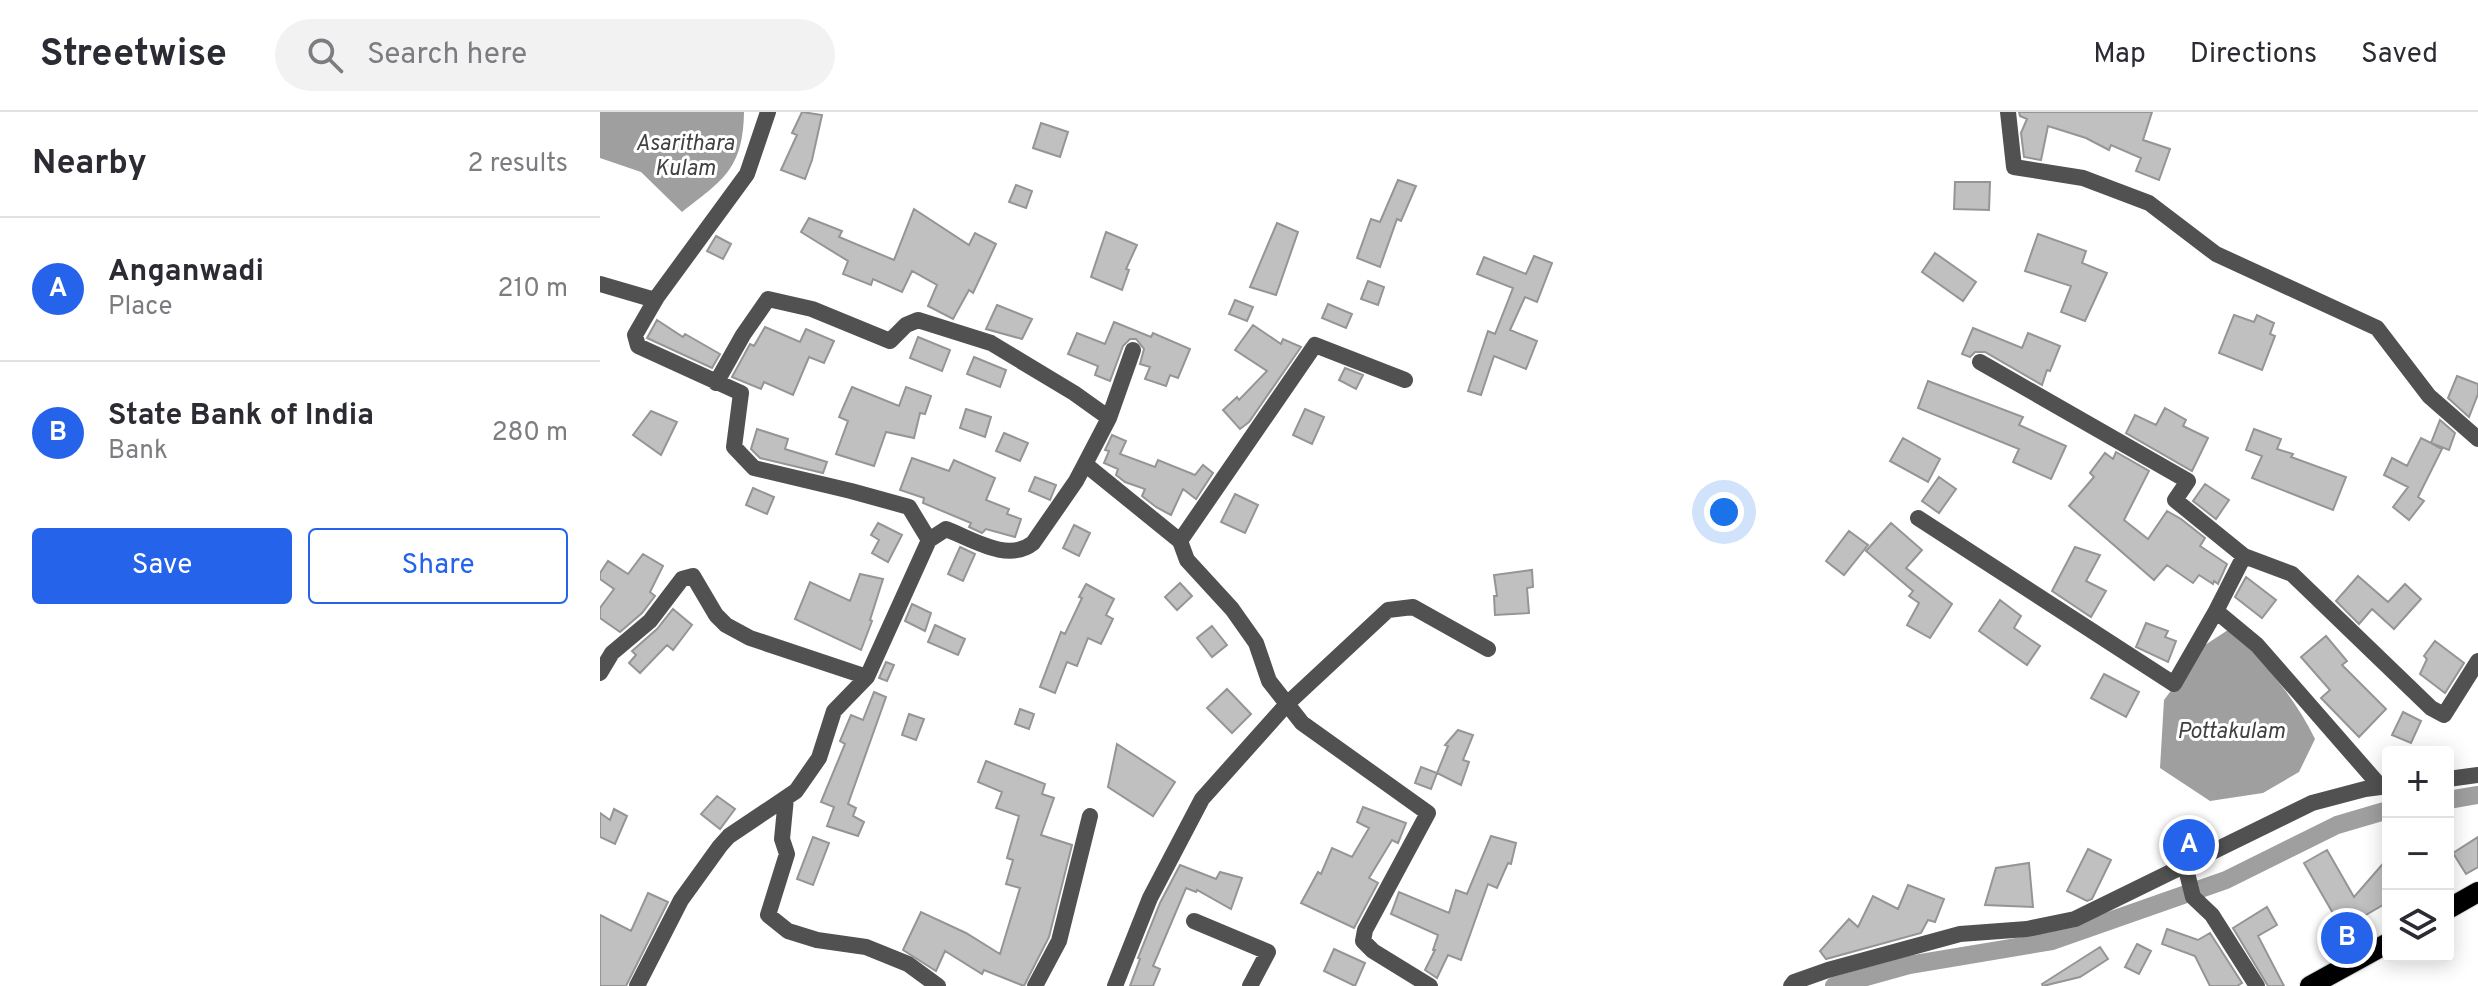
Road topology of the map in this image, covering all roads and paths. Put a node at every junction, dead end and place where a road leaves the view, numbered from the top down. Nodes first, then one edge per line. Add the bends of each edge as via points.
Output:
1 (768, 112) edge
2 (2008, 112) edge
3 (600, 284) edge
4 (655, 300) junction
5 (1133, 350) dead end
6 (1980, 362) dead end
7 (1405, 380) dead end
8 (716, 383) junction
9 (1109, 418) junction
10 (2478, 439) edge
11 (1085, 464) junction
12 (1918, 518) dead end
13 (929, 540) junction
14 (1180, 541) junction
15 (2244, 556) junction
16 (2216, 611) junction
17 (1488, 649) dead end
18 (2478, 661) edge
19 (600, 673) edge
20 (867, 677) junction
21 (1287, 704) junction
22 (2478, 775) edge
23 (2454, 778) edge
24 (2382, 785) edge
25 (2382, 787) edge
26 (786, 798) junction
27 (1090, 816) dead end
28 (2185, 865) junction
29 (2478, 892) edge
30 (2454, 906) edge
31 (1194, 921) dead end
32 (2382, 946) edge
33 (637, 986) edge
34 (938, 986) edge
35 (1035, 986) edge
36 (1115, 986) edge
37 (1250, 986) edge
38 (1430, 986) edge
39 (1791, 986) edge
40 (2257, 986) edge
41 (2310, 986) edge

1 - 4 street via 747,174
2 - 10 street via 2014,167 2083,178 2149,203 2216,254 2377,328 2429,396
3 - 4 street
4 - 8 street via 635,335 638,346
5 - 9 street
6 - 15 street via 2188,481 2175,500
7 - 14 street via 1315,345
8 - 9 street via 768,299 812,309 890,341 918,320 991,343
8 - 13 street via 741,393 734,447 754,468 909,507
9 - 11 street
11 - 13 street via 1026,549 1004,551 946,529
11 - 14 street
12 - 16 street via 2174,684
13 - 20 street
14 - 21 street via 1187,560 1256,643 1269,681
15 - 16 street
15 - 18 street via 2292,574 2444,715
16 - 24 street via 2257,645
17 - 21 street via 1413,607 1388,610
19 - 20 street via 612,653 650,621 682,579 693,576 726,625
20 - 26 street via 834,711 819,758
21 - 36 street via 1202,799 1150,898
21 - 38 street via 1302,723 1428,813 1363,941
22 - 23 street
25 - 28 street via 2312,803
26 - 33 street via 720,846 681,900
26 - 34 street via 782,839 787,854 768,915 788,931 866,947 908,964
27 - 35 street via 1059,941
28 - 39 street via 2075,919 1960,934 1828,970
28 - 40 street via 2193,897 2212,915
29 - 30 main road
31 - 37 street via 1268,952
32 - 41 main road

